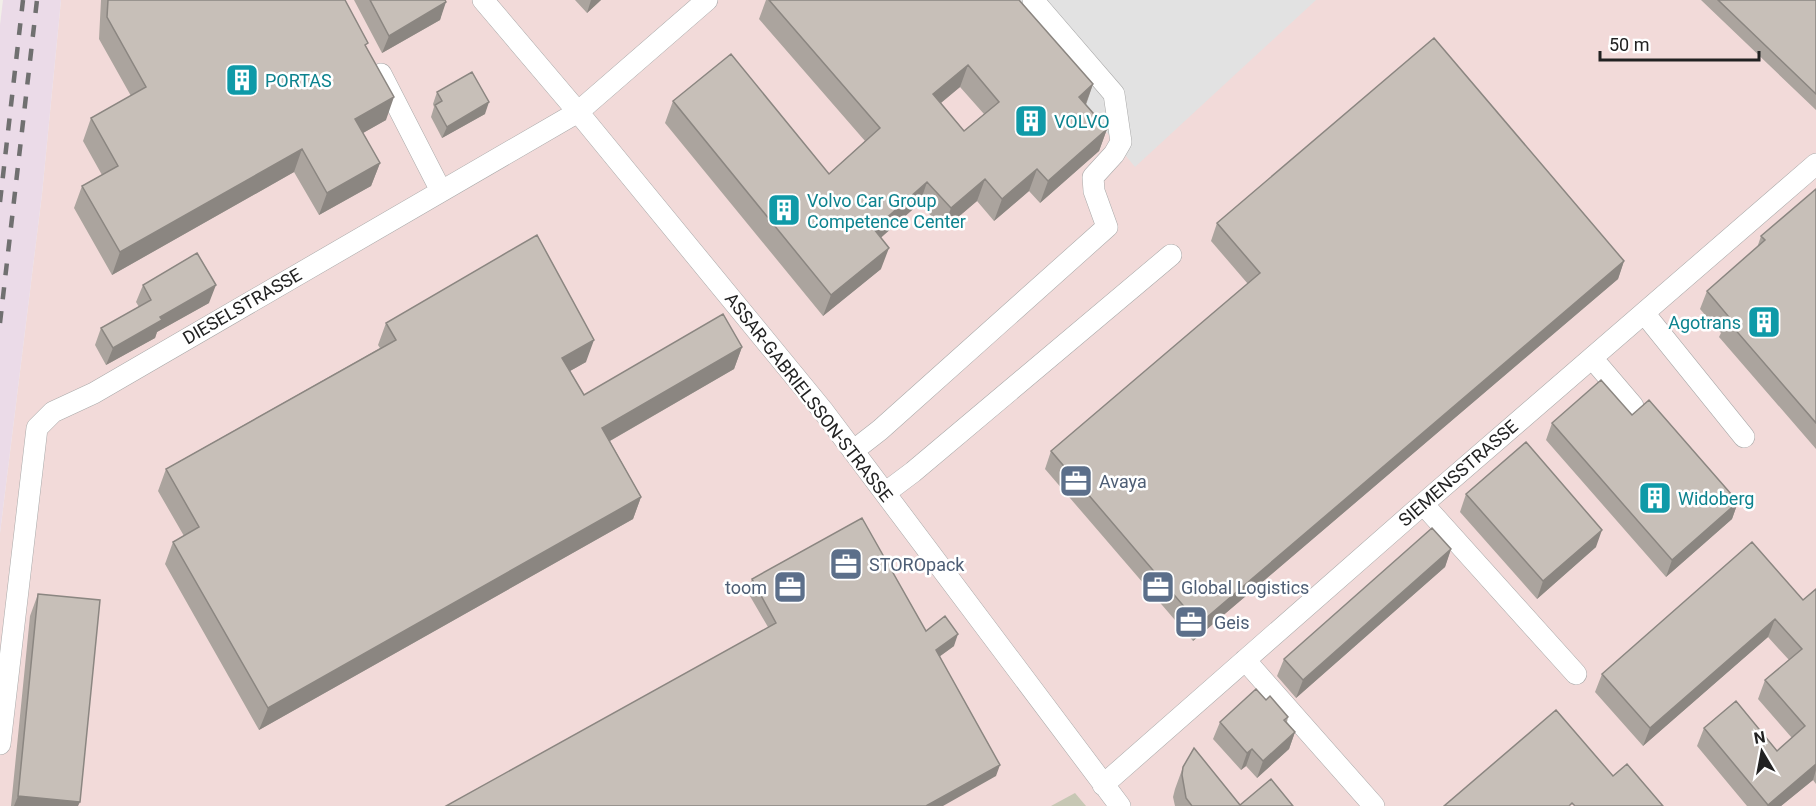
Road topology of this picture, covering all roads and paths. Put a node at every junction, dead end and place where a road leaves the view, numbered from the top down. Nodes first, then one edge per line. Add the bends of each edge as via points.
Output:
1 (483, 0) edge
2 (707, 0) edge
3 (1033, 0) edge
4 (368, 52) edge
5 (578, 112) junction
6 (1816, 164) edge
7 (441, 191) junction
8 (1171, 255) dead end
9 (1644, 312) junction
10 (1592, 357) junction
11 (1633, 406) dead end
12 (1744, 437) dead end
13 (853, 451) junction
14 (885, 493) junction
15 (1423, 504) junction
16 (1245, 660) junction
17 (1576, 674) dead end
18 (0, 744) edge
19 (1103, 786) junction
20 (1120, 806) edge
21 (1374, 806) edge

1 - 5 street, ASSAR-GABRIELSSON-STRASSE
2 - 5 street, DIESELSTRASSE
3 - 13 street via 1114,94 1121,142 1094,177 1094,191 1107,227
4 - 7 street
5 - 7 street, DIESELSTRASSE
5 - 13 street, ASSAR-GABRIELSSON-STRASSE
6 - 9 street, SIEMENSSTRASSE
7 - 18 street, DIESELSTRASSE via 94,393 53,412 37,428
8 - 14 street
9 - 10 street, SIEMENSSTRASSE
9 - 12 street
10 - 11 street
10 - 15 street, SIEMENSSTRASSE
13 - 14 street, ASSAR-GABRIELSSON-STRASSE
14 - 19 street, ASSAR-GABRIELSSON-STRASSE
15 - 16 street, SIEMENSSTRASSE
15 - 17 street
16 - 19 street, SIEMENSSTRASSE
16 - 21 street
19 - 20 street, ASSAR-GABRIELSSON-STRASSE

